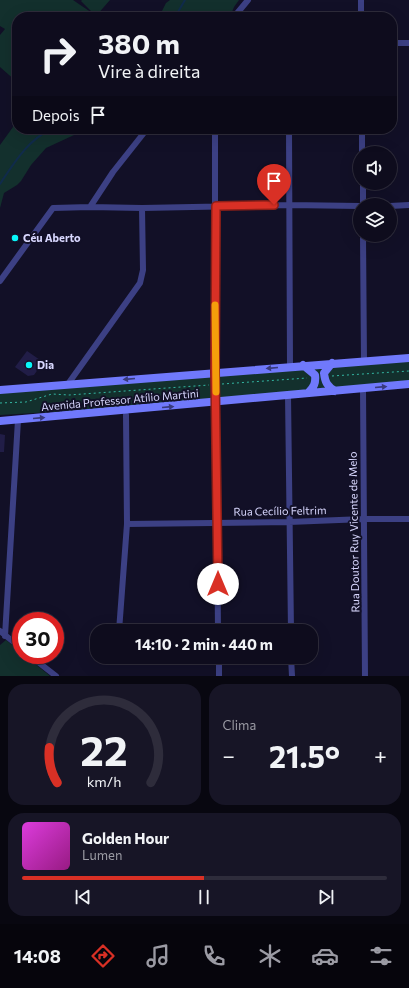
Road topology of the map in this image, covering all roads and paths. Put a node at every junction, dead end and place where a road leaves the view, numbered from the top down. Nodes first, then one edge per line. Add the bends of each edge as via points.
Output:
1 (248, 0) edge
2 (361, 0) edge
3 (238, 12) edge
4 (361, 12) edge
5 (397, 43) edge
6 (409, 43) edge
7 (143, 134) edge
8 (215, 134) edge
9 (289, 134) edge
10 (362, 134) edge
11 (362, 146) edge
12 (289, 204) junction
13 (216, 206) junction
14 (353, 206) edge
15 (397, 206) edge
16 (409, 206) edge
17 (90, 207) junction
18 (142, 208) junction
19 (363, 242) edge
20 (0, 282) edge
21 (409, 358) edge
22 (364, 361) junction
23 (332, 363) junction
24 (303, 365) junction
25 (290, 366) junction
26 (409, 371) edge
27 (215, 372) junction
28 (315, 377) junction
29 (324, 377) junction
30 (68, 384) junction
31 (216, 384) junction
32 (409, 384) edge
33 (362, 388) junction
34 (0, 390) edge
35 (334, 391) junction
36 (308, 393) junction
37 (288, 395) junction
38 (216, 402) junction
39 (0, 403) edge
40 (126, 415) dead end
41 (18, 420) junction
42 (0, 421) edge
43 (364, 519) junction
44 (409, 519) edge
45 (289, 522) junction
46 (218, 523) junction
47 (127, 524) junction
48 (120, 624) edge
49 (218, 624) edge
50 (291, 624) edge
51 (2, 634) edge
52 (12, 641) edge
53 (41, 664) edge
54 (219, 664) edge
55 (291, 664) edge
56 (56, 676) edge
57 (219, 676) edge
58 (292, 676) edge
59 (365, 676) edge

1 - 3 street
2 - 4 street
5 - 6 street
7 - 17 street
8 - 13 street
9 - 12 street
10 - 11 street
12 - 13 street
12 - 14 street
12 - 25 street
13 - 18 street
13 - 27 street
15 - 16 street
17 - 18 street
17 - 20 street via 53,208
18 - 30 street via 143,270 140,283
19 - 22 street
21 - 22 main road, Avenida Professor Atílio Martini
22 - 23 main road, Avenida Professor Atílio Martini
23 - 24 main road, Avenida Professor Atílio Martini
23 - 29 main road
24 - 25 main road, Avenida Professor Atílio Martini
24 - 28 main road via 315,374
25 -> 27 main road, Avenida Professor Atílio Martini
26 - 29 path
27 -> 30 main road, Avenida Professor Atílio Martini
27 - 31 street
28 - 31 path
28 - 36 main road via 314,388
29 - 35 main road via 328,387
30 - 34 main road, Avenida Professor Atílio Martini
31 - 38 street
31 - 39 path via 69,395 52,394 26,402
33 -> 32 main road, Avenida Professor Atílio Martini
33 - 35 main road, Avenida Professor Atílio Martini
33 - 43 street, Rua Doutor Ruy Vicente de Melo
35 - 36 main road, Avenida Professor Atílio Martini
36 - 37 main road, Avenida Professor Atílio Martini
37 - 38 main road, Avenida Professor Atílio Martini
37 - 45 street
41 -> 38 main road, Avenida Professor Atílio Martini
38 - 46 street
40 - 47 street
41 - 42 main road, Avenida Professor Atílio Martini
41 - 51 street
43 - 44 street, Rua Cecílio Feltrim
43 - 45 street, Rua Cecílio Feltrim
43 - 59 street, Rua Doutor Ruy Vicente de Melo
45 - 46 street, Rua Cecílio Feltrim
45 - 50 street
46 - 47 street, Rua Cecílio Feltrim
46 - 49 street
47 - 48 street
51 - 52 street
53 - 56 street
54 - 57 street
55 - 58 street

